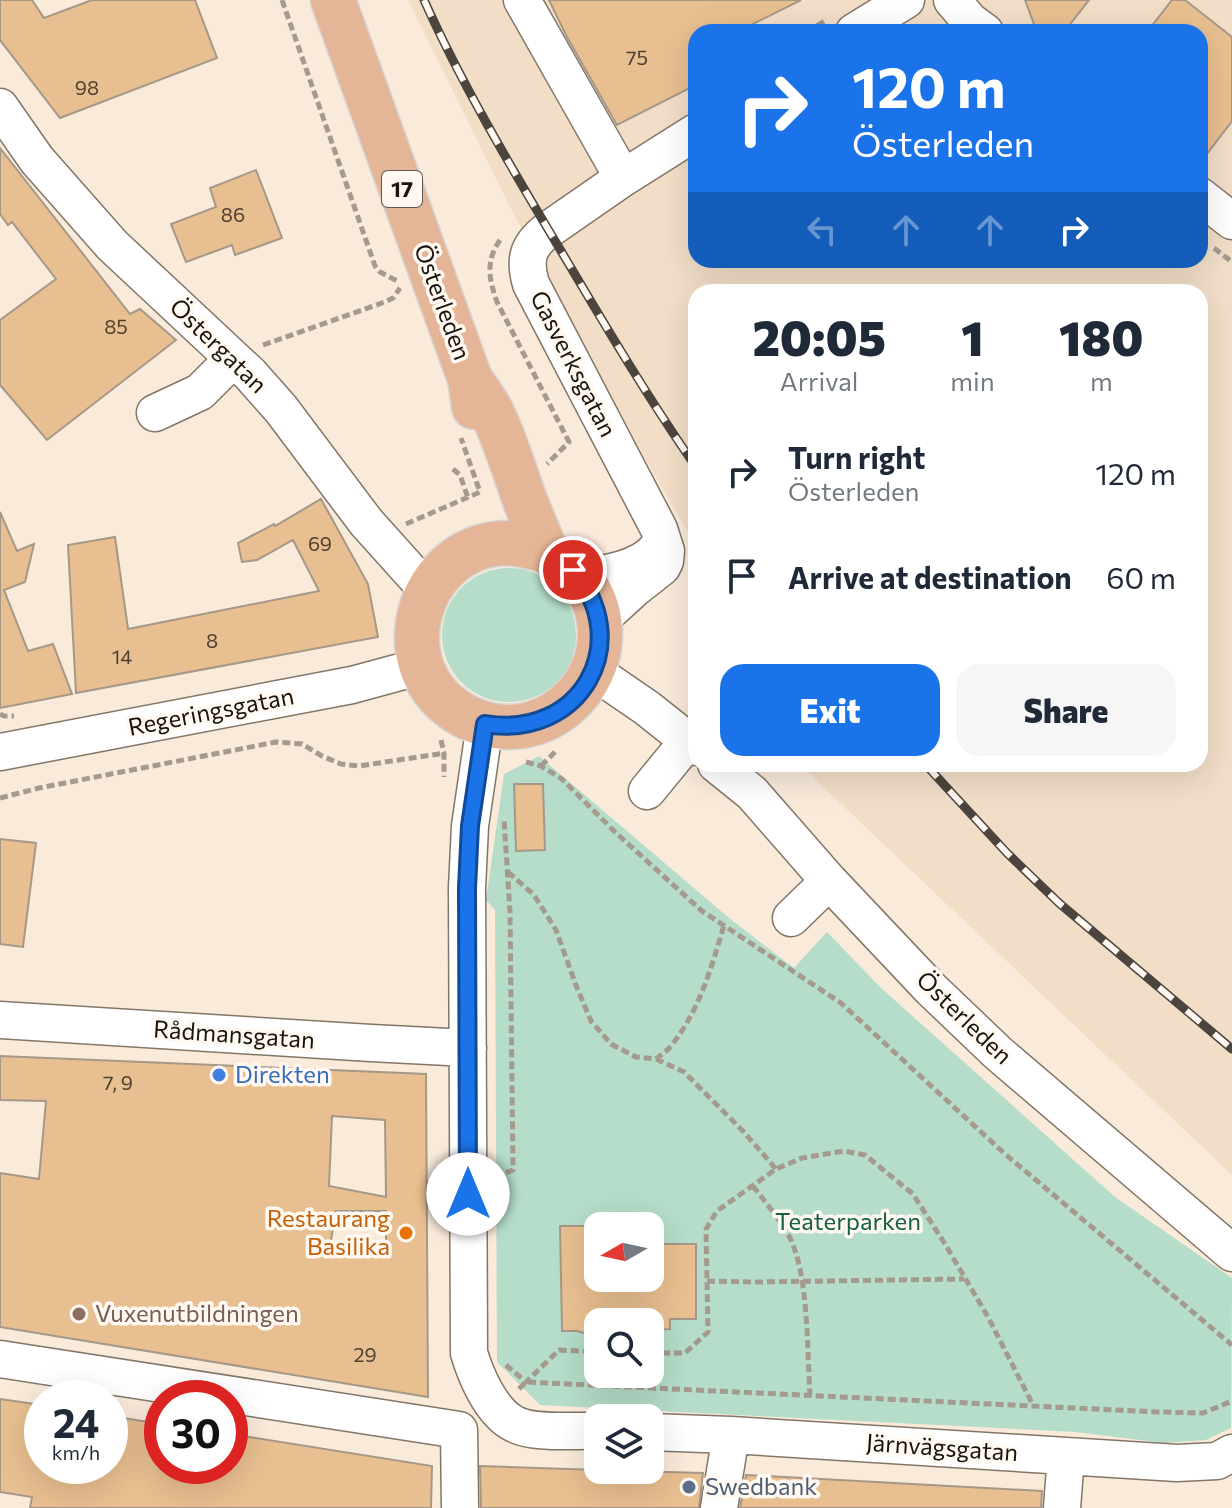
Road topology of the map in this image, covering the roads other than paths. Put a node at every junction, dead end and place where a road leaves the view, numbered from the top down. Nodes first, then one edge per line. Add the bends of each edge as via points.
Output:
1 (333, 0) edge
2 (522, 0) edge
3 (906, 0) edge
4 (952, 0) edge
5 (867, 24) edge
6 (974, 24) edge
7 (0, 107) edge
8 (688, 137) edge
9 (623, 178) junction
10 (1208, 202) edge
11 (1232, 221) edge
12 (236, 361) junction
13 (470, 379) junction
14 (155, 413) dead end
15 (659, 529) junction
16 (489, 545) junction
17 (545, 550) junction
18 (579, 577) junction
19 (428, 591) junction
20 (599, 621) junction
21 (422, 666) junction
22 (593, 671) junction
23 (485, 724) junction
24 (688, 741) edge
25 (688, 748) edge
26 (0, 752) edge
27 (726, 772) edge
28 (647, 791) dead end
29 (829, 881) junction
30 (791, 918) dead end
31 (0, 1020) edge
32 (468, 1048) junction
33 (1232, 1253) edge
34 (0, 1359) edge
35 (584, 1431) edge
36 (664, 1433) edge
37 (731, 1435) junction
38 (1232, 1453) edge
39 (1066, 1456) junction
40 (460, 1508) edge
41 (719, 1508) edge
42 (1062, 1508) edge

1 - 13 main road, Österleden / 17
2 - 9 street
3 - 5 street
4 - 6 street
7 - 12 street, Östergatan via 37,160 112,245
8 - 9 street, Gasverksgatan
9 - 15 street, Gasverksgatan via 537,238 527,272
10 - 11 street
12 - 14 street via 200,392
12 - 19 street, Östergatan
13 - 16 main road, Österleden / 17 via 496,490 497,517
13 - 17 main road, Österleden / 17 via 500,432
15 - 18 street via 659,544 645,559
15 - 20 street, Gasverksgatan via 666,551 662,567
16 - 17 main road via 514,543
16 - 19 main road via 453,561
17 - 18 main road
18 - 20 main road
19 - 21 main road via 418,615
20 - 22 main road
21 - 23 main road via 446,703
21 - 26 street, Regeringsgatan via 352,685
22 - 23 main road via 575,698 549,718 518,727
22 - 24 street
23 - 32 street via 470,826
25 - 28 street
27 - 29 street, Österleden via 752,793
29 - 30 street
29 - 33 street, Österleden via 998,1053
31 - 32 street, Rådmansgatan
32 - 35 street via 469,1353 476,1376 512,1423
34 - 40 street via 459,1430
36 - 37 street, Järnvägsgatan
37 - 39 street, Järnvägsgatan
37 - 41 street
38 - 39 street, Järnvägsgatan via 1217,1461 1177,1463
39 - 42 street

